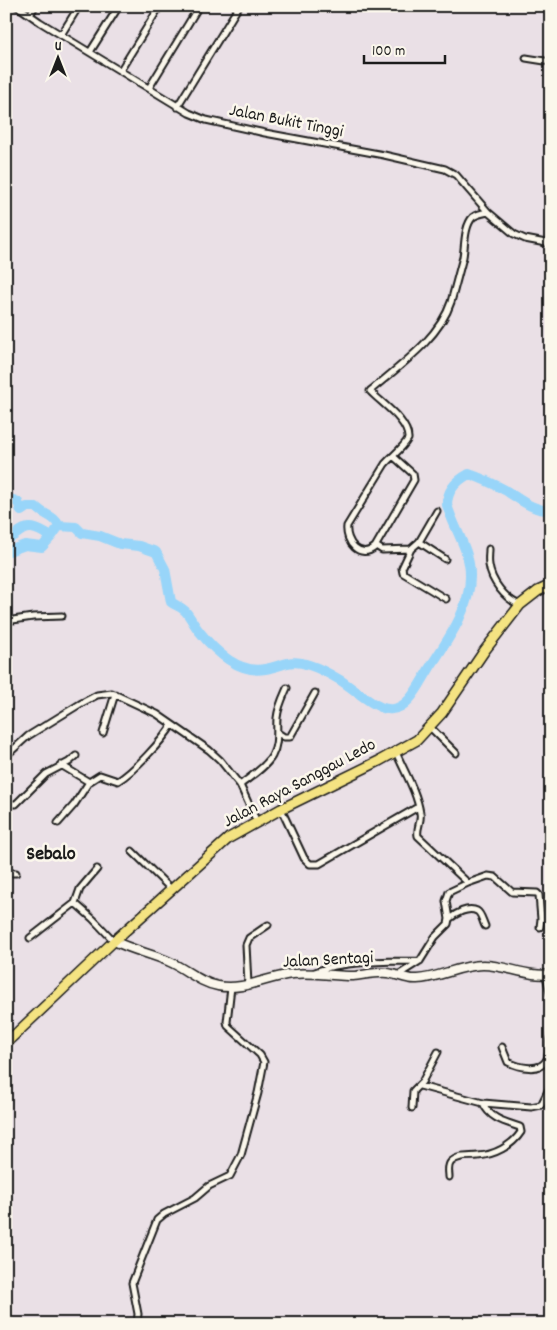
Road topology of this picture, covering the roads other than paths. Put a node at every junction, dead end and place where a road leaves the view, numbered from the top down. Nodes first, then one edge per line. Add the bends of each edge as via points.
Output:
1 (17, 6) edge
2 (35, 6) edge
3 (78, 6) edge
4 (119, 6) edge
5 (160, 6) edge
6 (199, 6) edge
7 (240, 6) edge
8 (30, 15) junction
9 (61, 35) junction
10 (90, 52) junction
11 (526, 58) dead end
12 (551, 62) edge
13 (120, 71) junction
14 (149, 88) junction
15 (177, 107) junction
16 (488, 212) junction
17 (551, 244) edge
18 (393, 456) junction
19 (437, 511) dead end
20 (419, 542) junction
21 (376, 546) junction
22 (489, 549) dead end
23 (411, 550) junction
24 (445, 559) dead end
25 (551, 585) edge
26 (446, 599) dead end
27 (520, 605) junction
28 (62, 616) dead end
29 (6, 621) edge
30 (287, 688) dead end
31 (315, 693) dead end
32 (115, 694) junction
33 (172, 725) junction
34 (430, 727) junction
35 (103, 732) dead end
36 (278, 733) junction
37 (396, 752) junction
38 (456, 753) dead end
39 (6, 756) edge
40 (76, 756) dead end
41 (61, 765) junction
42 (89, 782) junction
43 (240, 785) junction
44 (6, 804) edge
45 (418, 807) junction
46 (281, 809) junction
47 (258, 822) junction
48 (58, 824) dead end
49 (132, 851) dead end
50 (97, 869) dead end
51 (6, 873) edge
52 (16, 873) dead end
53 (468, 883) junction
54 (171, 890) junction
55 (75, 903) junction
56 (449, 920) junction
57 (268, 925) dead end
58 (485, 926) dead end
59 (540, 927) dead end
60 (30, 938) dead end
61 (114, 941) junction
62 (420, 961) junction
63 (312, 974) junction
64 (398, 975) junction
65 (548, 975) edge
66 (248, 984) junction
67 (550, 985) edge
68 (231, 987) junction
69 (551, 998) edge
70 (551, 1034) edge
71 (6, 1043) edge
72 (502, 1048) dead end
73 (438, 1052) dead end
74 (551, 1085) edge
75 (420, 1086) junction
76 (548, 1099) edge
77 (483, 1103) junction
78 (412, 1108) dead end
79 (449, 1177) dead end
80 (137, 1324) edge

1 - 8 street, Jalan Bukit Tinggi
2 - 8 street
3 - 9 street
4 - 10 street
5 - 13 street
6 - 14 street
7 - 15 street
8 - 9 street, Jalan Bukit Tinggi
9 - 10 street, Jalan Bukit Tinggi
10 - 13 street, Jalan Bukit Tinggi
11 - 12 street
13 - 14 street, Jalan Bukit Tinggi
14 - 15 street, Jalan Bukit Tinggi
15 - 16 street, Jalan Bukit Tinggi via 219,123 441,167 456,175
16 - 17 street, Jalan Bukit Tinggi via 516,236
16 - 18 street via 475,216 469,226 453,294 443,321 426,342 370,391 408,432 407,442
18 - 21 street via 414,478
18 - 21 street via 380,471 347,528 351,543 359,551 369,552
19 - 20 street
20 - 23 street
20 - 24 street
21 - 23 street via 382,550
22 - 27 street via 489,566 497,584 509,600
23 - 26 street via 402,568 403,573
25 - 27 highway, Jalan Raya Sanggau Ledo via 532,594
27 - 34 highway, Jalan Raya Sanggau Ledo
28 - 29 street
30 - 36 street via 277,719
31 - 36 street via 290,737
32 - 33 street
32 - 35 street
32 - 39 street via 102,694 80,704 21,741
33 - 42 street via 120,780 114,781 100,774
33 - 43 street via 212,752
34 - 37 highway, Jalan Raya Sanggau Ledo via 417,740
34 - 38 street
36 - 43 street via 271,759
37 - 45 street
37 - 46 highway, Jalan Raya Sanggau Ledo
40 - 41 street
41 - 42 street
41 - 44 street via 39,779 16,804
42 - 48 street
43 - 47 street
45 - 46 street via 316,865 304,858
45 - 53 street via 418,836
46 - 47 highway, Jalan Raya Sanggau Ledo
47 - 54 highway, Jalan Raya Sanggau Ledo via 226,841
49 - 54 street
50 - 55 street via 80,890
51 - 52 street
53 - 56 street via 449,892 446,900
53 - 59 street via 493,876 512,892 538,894
54 - 61 highway, Jalan Raya Sanggau Ledo
55 - 60 street
55 - 61 street
56 - 58 street via 457,913 475,910
56 - 62 street
57 - 66 street via 249,938 246,944
61 - 68 main road, Jalan Sentagi via 169,961 209,983
61 - 71 highway, Jalan Raya Sanggau Ledo
62 - 63 street via 332,967
62 - 64 street
63 - 64 main road, Jalan Sentagi
63 - 66 main road, Jalan Sentagi via 292,974
64 - 65 main road, Jalan Sentagi via 415,980 484,965
65 - 67 street
66 - 68 main road, Jalan Sentagi
67 - 69 street
68 - 80 street via 228,1026 260,1055 264,1065 241,1155 230,1176 157,1220 132,1283
70 - 72 street via 547,1059 538,1066 523,1067 508,1062
73 - 75 street
74 - 76 street
75 - 77 street
75 - 78 street via 413,1091
76 - 77 street via 534,1106
77 - 79 street via 497,1119 522,1130 516,1139 496,1152 453,1160 449,1166

